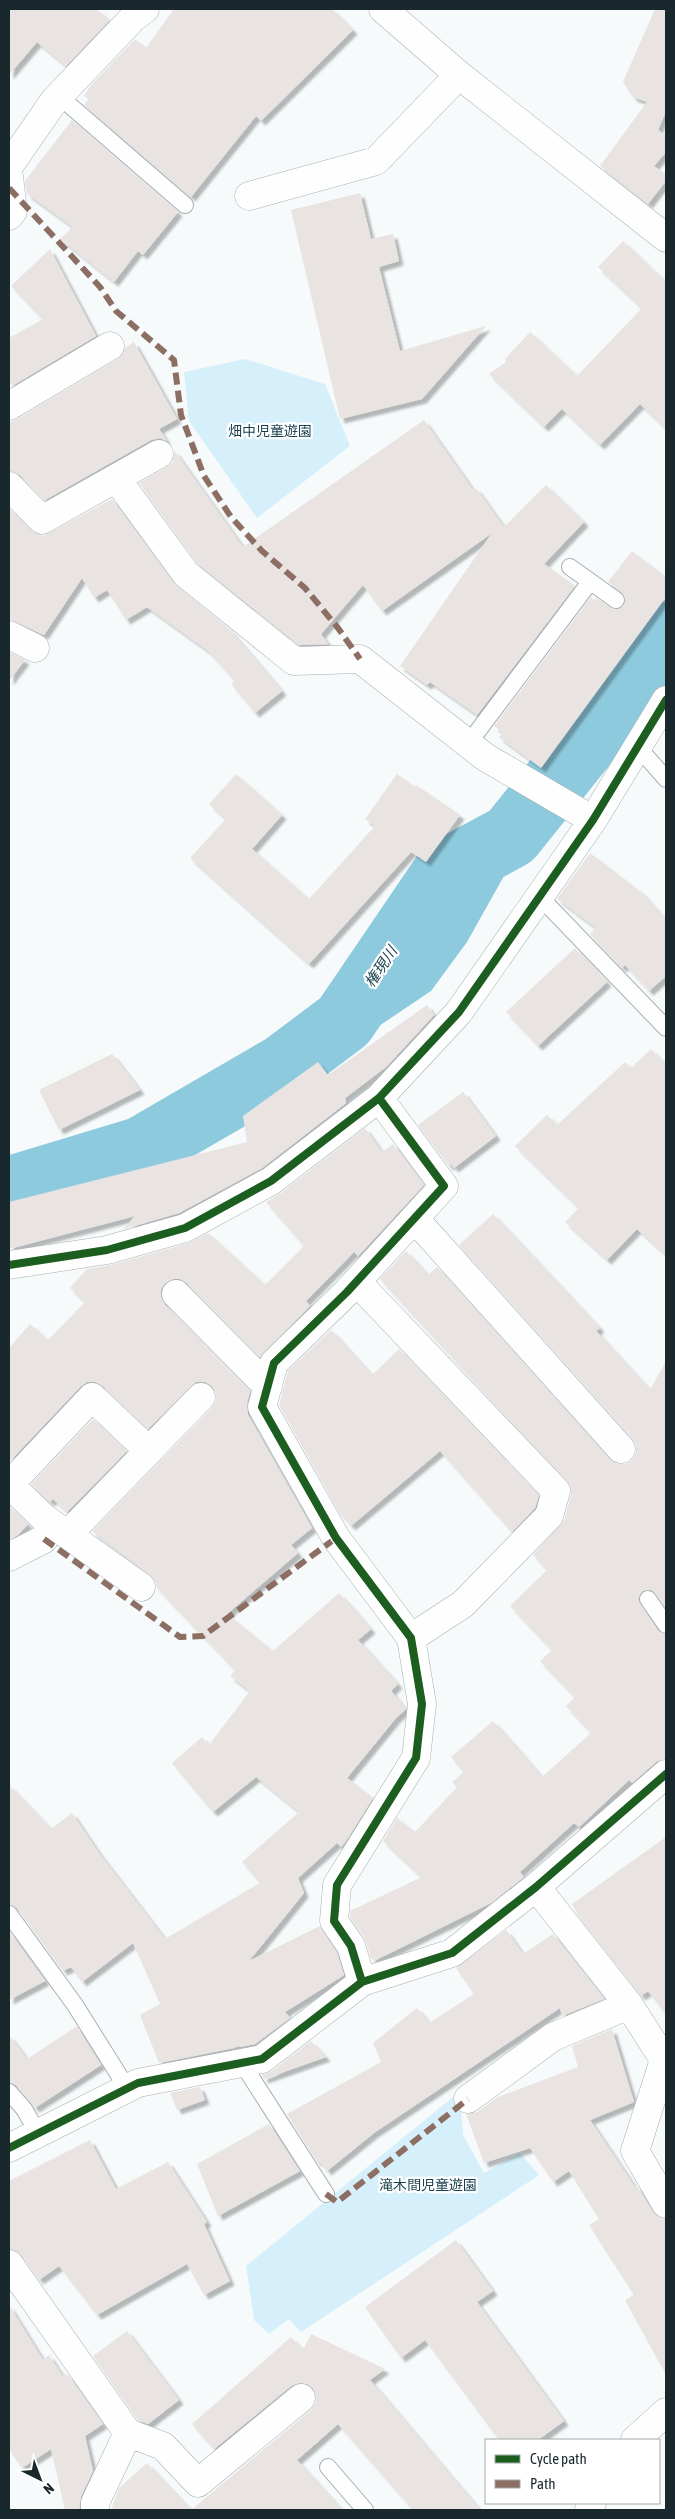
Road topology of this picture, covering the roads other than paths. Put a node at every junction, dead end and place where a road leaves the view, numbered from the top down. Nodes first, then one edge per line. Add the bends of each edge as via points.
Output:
1 (145, 9) edge
2 (383, 9) edge
3 (459, 74) junction
4 (59, 96) junction
5 (9, 166) edge
6 (9, 178) edge
7 (248, 196) dead end
8 (185, 205) dead end
9 (9, 216) edge
10 (665, 228) edge
11 (110, 346) dead end
12 (9, 406) edge
13 (160, 454) dead end
14 (116, 478) junction
15 (9, 486) edge
16 (570, 567) dead end
17 (590, 582) junction
18 (616, 600) dead end
19 (9, 635) edge
20 (35, 648) dead end
21 (666, 700) edge
22 (468, 744) junction
23 (638, 746) junction
24 (666, 779) edge
25 (592, 820) junction
26 (539, 896) junction
27 (666, 1028) edge
28 (380, 1098) junction
29 (415, 1219) junction
30 (9, 1266) edge
31 (357, 1282) junction
32 (176, 1294) dead end
33 (268, 1387) junction
34 (201, 1397) dead end
35 (621, 1449) dead end
36 (149, 1451) junction
37 (9, 1485) edge
38 (56, 1537) junction
39 (9, 1557) edge
40 (141, 1587) dead end
41 (648, 1599) dead end
42 (666, 1625) edge
43 (411, 1638) junction
44 (666, 1774) edge
45 (536, 1887) junction
46 (9, 1914) edge
47 (362, 1982) junction
48 (629, 2005) junction
49 (658, 2036) edge
50 (242, 2063) junction
51 (127, 2088) junction
52 (9, 2092) edge
53 (468, 2099) dead end
54 (38, 2133) junction
55 (9, 2148) edge
56 (326, 2194) dead end
57 (666, 2204) edge
58 (9, 2264) edge
59 (301, 2398) dead end
60 (666, 2412) edge
61 (128, 2434) junction
62 (636, 2439) edge
63 (328, 2467) dead end
64 (95, 2510) edge
65 (365, 2510) edge

1 - 4 street
2 - 3 street
3 - 7 street via 376,161
3 - 10 street
4 - 5 street
4 - 8 lane
6 - 9 street via 13,211
11 - 12 street
13 - 14 street
14 - 15 street via 42,520
14 - 22 street via 186,574 294,661 360,659
16 - 17 lane
17 - 18 lane
17 - 22 lane
19 - 20 street
21 - 23 street
22 - 25 street
23 - 24 lane
23 - 25 street
25 - 26 street
26 - 27 lane
26 - 28 street via 458,1012
28 - 29 street via 444,1186
28 - 30 street via 271,1181 185,1228 107,1250
29 - 31 street
29 - 35 street
31 - 33 street via 274,1363
31 - 43 street via 556,1491 549,1516 463,1604
32 - 33 street
33 - 43 street via 262,1407 336,1538
34 - 36 street
36 - 37 street via 92,1397
36 - 38 street
37 - 38 street via 44,1518
38 - 39 street
38 - 40 street
41 - 42 lane
43 - 47 street via 422,1704 416,1758 337,1885 334,1921 351,1946
44 - 45 street
45 - 47 street via 452,1953
45 - 48 street
46 - 51 lane via 75,2005
47 - 50 street via 262,2059
48 - 49 street
48 - 53 street via 553,2037
49 - 57 street via 664,2060 635,2151
50 - 51 street via 138,2083
50 - 56 lane
51 - 54 street
52 - 54 lane
54 - 55 street
58 - 61 street
59 - 61 street via 198,2483 163,2446
60 - 62 street
61 - 64 street via 95,2503
63 - 65 lane

